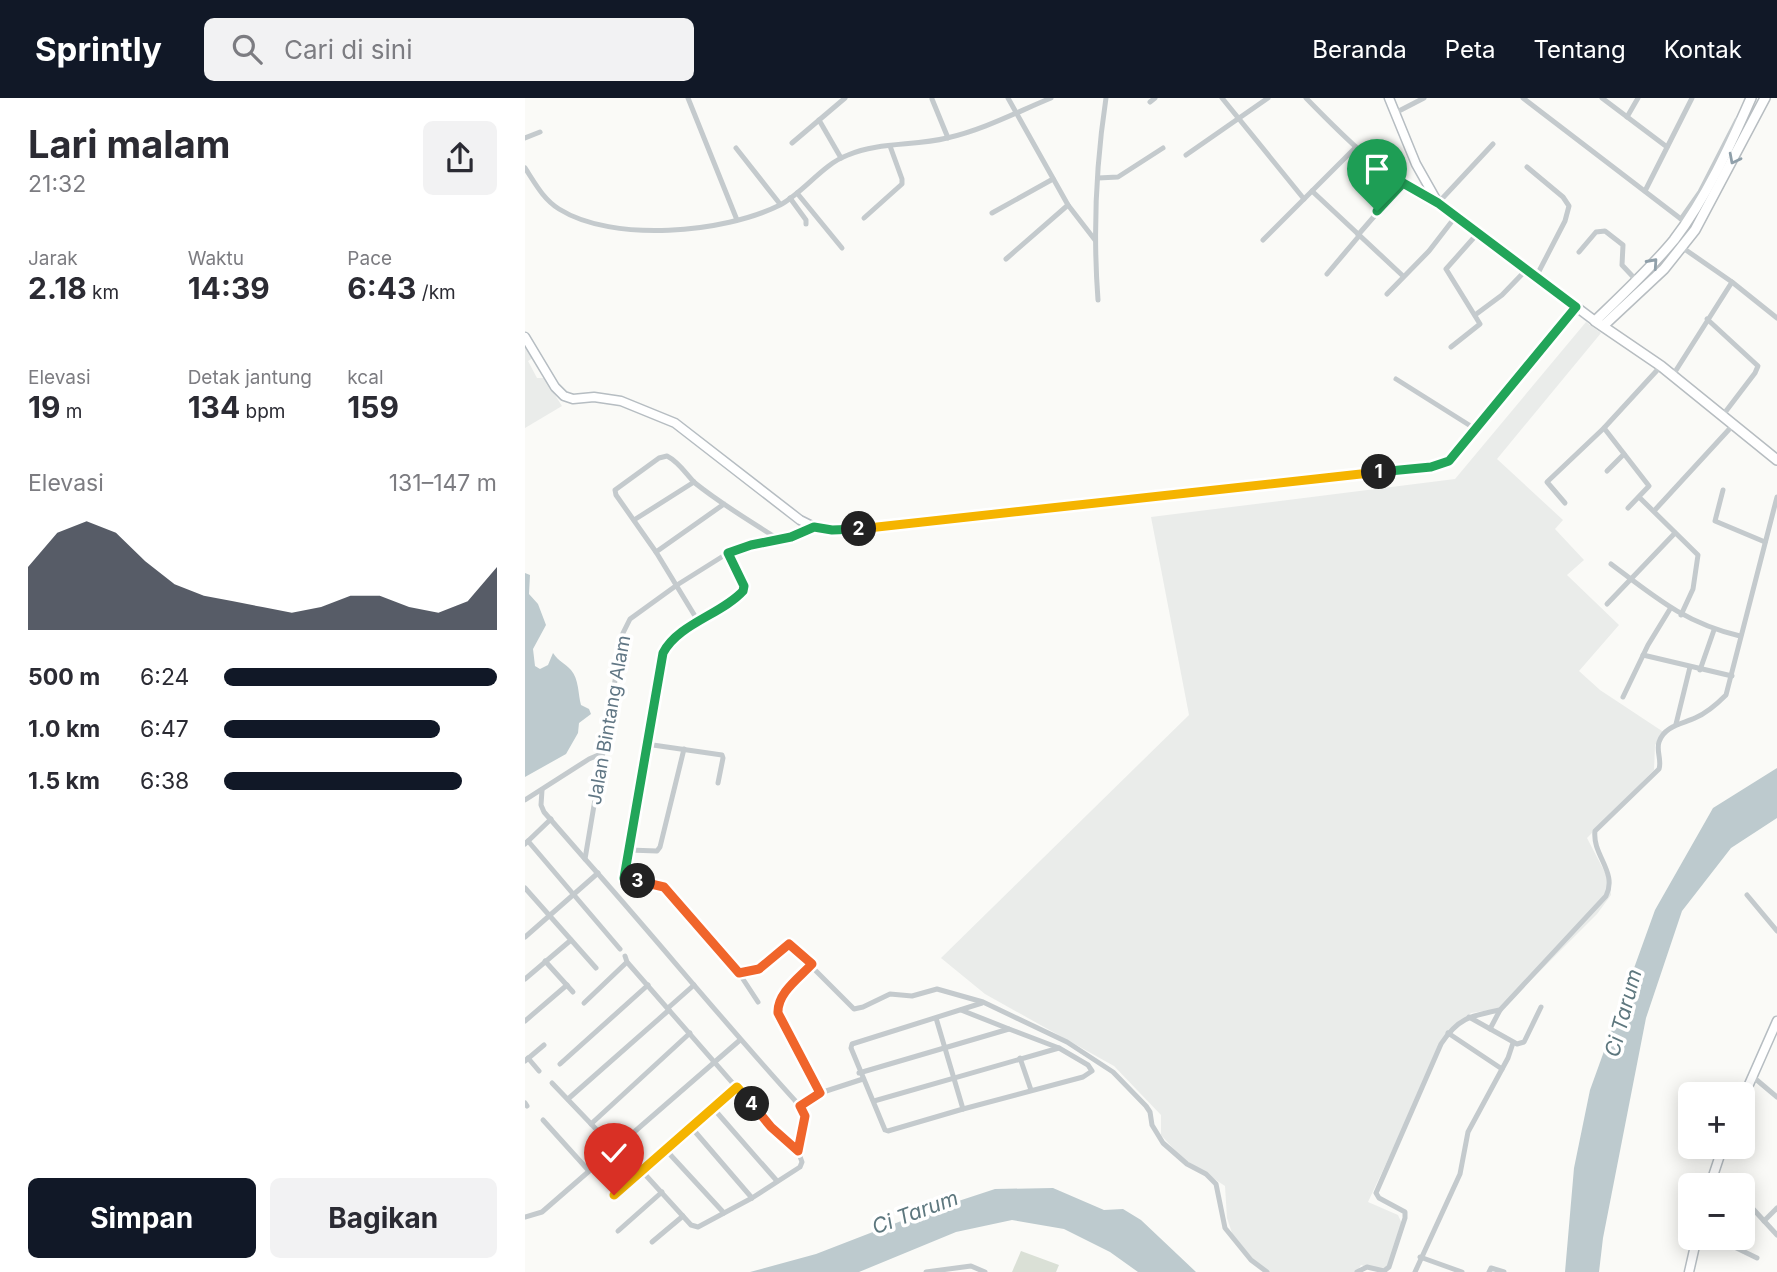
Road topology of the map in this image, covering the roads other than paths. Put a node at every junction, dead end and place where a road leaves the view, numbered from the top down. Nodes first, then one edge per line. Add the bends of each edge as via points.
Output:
1 (688, 98) edge
2 (845, 98) edge
3 (1009, 98) edge
4 (1051, 98) edge
5 (1106, 98) edge
6 (1222, 98) edge
7 (1268, 98) edge
8 (1306, 98) edge
9 (1389, 98) edge
10 (1424, 98) edge
11 (1602, 98) edge
12 (1638, 98) edge
13 (1692, 98) edge
14 (1749, 98) edge
15 (1765, 98) edge
16 (932, 99) edge
17 (1526, 99) edge
18 (1413, 101) edge
19 (1017, 113) junction
20 (1395, 113) junction
21 (1238, 117) junction
22 (1627, 117) junction
23 (818, 120) junction
24 (540, 132) dead end
25 (525, 138) edge
26 (948, 138) junction
27 (792, 143) dead end
28 (1493, 144) dead end
29 (890, 146) junction
30 (1356, 147) junction
31 (1667, 147) junction
32 (736, 148) dead end
33 (1163, 148) dead end
34 (1186, 155) dead end
35 (841, 158) junction
36 (1527, 167) dead end
37 (525, 168) edge
38 (1098, 178) junction
39 (1053, 179) junction
40 (1403, 183) junction
41 (1313, 191) junction
42 (1646, 191) junction
43 (797, 193) junction
44 (790, 198) junction
45 (1304, 199) junction
46 (1438, 203) junction
47 (780, 205) junction
48 (1068, 205) junction
49 (992, 213) dead end
50 (1455, 216) junction
51 (864, 218) dead end
52 (737, 220) junction
53 (1685, 220) junction
54 (806, 224) dead end
55 (1695, 230) junction
56 (1478, 233) junction
57 (1358, 236) junction
58 (1095, 240) junction
59 (1263, 240) dead end
60 (842, 248) dead end
61 (1683, 248) junction
62 (1579, 252) dead end
63 (1006, 259) dead end
64 (1527, 269) junction
65 (1327, 274) dead end
66 (1403, 276) junction
67 (1536, 277) junction
68 (1637, 281) junction
69 (1732, 282) junction
70 (1387, 294) dead end
71 (1098, 300) dead end
72 (1576, 307) junction
73 (1475, 315) junction
74 (1777, 318) edge
75 (1707, 319) junction
76 (1599, 323) junction
77 (525, 337) edge
78 (1451, 347) dead end
79 (1661, 366) junction
80 (1672, 375) junction
81 (1396, 379) dead end
82 (1723, 415) junction
83 (1734, 425) junction
84 (1604, 428) junction
85 (1477, 430) junction
86 (1624, 454) junction
87 (1777, 460) edge
88 (1607, 471) dead end
89 (694, 482) junction
90 (1723, 490) dead end
91 (1777, 497) edge
92 (1640, 498) junction
93 (1565, 503) dead end
94 (724, 504) junction
95 (1628, 508) dead end
96 (1654, 511) junction
97 (634, 520) junction
98 (814, 527) junction
99 (1675, 533) junction
100 (778, 539) junction
101 (1765, 542) junction
102 (656, 552) junction
103 (728, 553) junction
104 (1611, 564) dead end
105 (1630, 578) junction
106 (677, 585) junction
107 (1607, 604) dead end
108 (1670, 609) junction
109 (1681, 615) junction
110 (698, 621) junction
111 (1714, 630) junction
112 (1741, 636) junction
113 (1643, 655) junction
114 (1690, 667) junction
115 (1700, 670) junction
116 (1732, 676) junction
117 (1623, 697) dead end
118 (1676, 724) junction
119 (646, 744) junction
120 (684, 749) junction
121 (603, 753) junction
122 (718, 783) dead end
123 (543, 790) junction
124 (525, 800) edge
125 (551, 819) junction
126 (527, 843) edge
127 (629, 850) junction
128 (585, 859) junction
129 (598, 873) junction
130 (526, 890) edge
131 (1747, 895) dead end
132 (574, 896) junction
133 (550, 916) junction
134 (1777, 931) edge
135 (525, 937) edge
136 (571, 940) junction
137 (620, 949) dead end
138 (545, 961) junction
139 (812, 964) junction
140 (596, 968) dead end
141 (739, 973) junction
142 (525, 979) edge
143 (567, 985) junction
144 (648, 985) junction
145 (694, 985) junction
146 (573, 992) dead end
147 (758, 1002) dead end
148 (983, 1002) junction
149 (584, 1003) dead end
150 (1541, 1007) dead end
151 (669, 1009) junction
152 (961, 1010) junction
153 (1500, 1010) junction
154 (1469, 1017) junction
155 (936, 1018) junction
156 (525, 1021) edge
157 (1777, 1021) edge
158 (1490, 1029) junction
159 (1009, 1030) junction
160 (690, 1033) junction
161 (1448, 1033) junction
162 (740, 1040) junction
163 (1513, 1044) junction
164 (544, 1045) dead end
165 (945, 1048) junction
166 (1059, 1048) junction
167 (1020, 1058) junction
168 (526, 1060) edge
169 (716, 1062) junction
170 (560, 1064) dead end
171 (1502, 1069) junction
172 (539, 1071) dead end
173 (861, 1076) junction
174 (1752, 1076) junction
175 (955, 1079) junction
176 (1750, 1082) edge
177 (552, 1083) dead end
178 (737, 1087) junction
179 (1031, 1090) junction
180 (820, 1093) junction
181 (1777, 1097) edge
182 (568, 1099) junction
183 (874, 1101) junction
184 (800, 1106) junction
185 (713, 1108) junction
186 (963, 1109) junction
187 (543, 1120) dead end
188 (591, 1124) junction
189 (691, 1127) junction
190 (665, 1149) junction
191 (615, 1150) junction
192 (798, 1151) junction
193 (589, 1171) junction
194 (640, 1172) junction
195 (777, 1181) junction
196 (662, 1192) junction
197 (614, 1195) dead end
198 (752, 1198) junction
199 (1777, 1208) edge
200 (1755, 1211) edge
201 (724, 1213) junction
202 (683, 1216) junction
203 (526, 1217) edge
204 (1764, 1221) junction
205 (618, 1231) dead end
206 (1777, 1235) edge
207 (652, 1242) dead end
208 (1694, 1250) edge
209 (1741, 1250) edge
210 (1420, 1257) junction
211 (1757, 1258) dead end
212 (926, 1272) edge
213 (985, 1272) edge
214 (1267, 1272) edge
215 (1357, 1272) edge
216 (1384, 1272) edge
217 (1415, 1272) edge
218 (1462, 1272) edge
219 (1489, 1272) edge
220 (1504, 1272) edge
221 (1690, 1272) edge

1 - 52 street
2 - 23 street
3 - 19 street
4 - 19 street
5 - 38 street
6 - 21 street
7 - 21 street
8 - 30 street
9 - 20 street
10 - 18 street
11 - 22 street
12 - 22 street
13 - 31 street
14 - 53 main road via 1720,162
15 -> 55 main road
16 - 26 street
17 - 42 street
18 - 20 street
19 - 26 street
19 - 39 street
20 - 46 street
21 - 34 street
21 - 45 street
22 - 31 street
23 - 27 street
23 - 35 street
24 - 25 street
26 - 29 street
28 - 46 street
29 - 35 street
29 - 51 street via 902,184
30 - 40 street
30 - 41 street
31 - 42 street
32 - 47 street
33 - 38 street via 1118,177
35 - 43 street
36 - 67 street via 1569,206
37 - 52 street via 559,209 613,228 661,230
38 - 58 street
39 - 48 street
39 - 49 street
40 - 46 street
40 - 57 street
41 - 45 street
41 - 57 street
42 - 53 street
43 - 44 street
43 - 60 street
44 - 47 street
44 - 54 street
45 - 59 street
46 - 50 street
47 - 52 street
48 - 58 street
48 - 63 street
50 - 56 street
50 - 66 street
53 - 55 street
68 -> 53 main road
55 - 61 main road
56 - 64 street
56 - 73 street via 1446,269
57 - 65 street
57 - 66 street
58 - 71 street
61 - 69 street
61 - 76 main road
62 - 68 street via 1596,232 1605,231 1623,245 1622,265
64 - 67 street
64 - 73 street
66 - 70 street
67 - 72 street
68 - 76 main road
69 - 74 street
69 - 75 street
72 - 76 street
72 - 85 street, Jalan Bintang Alam
73 - 78 street via 1479,326
75 - 80 street
75 - 82 street via 1758,366
76 - 79 main road
77 - 98 street via 564,396 621,401 675,423 787,512
79 - 80 main road
79 - 84 street
80 - 82 main road
81 - 85 street
82 - 83 main road
83 - 87 main road
83 - 96 street
84 - 86 street
84 - 93 street via 1547,482
85 - 98 street, Jalan Bintang Alam via 1449,461 1431,467 846,530
86 - 88 street
86 - 92 street via 1649,486
89 - 94 street
89 - 97 street
89 - 97 street via 672,458 659,458 616,488
90 - 101 street via 1715,521
91 - 101 street
92 - 95 street
92 - 96 street
94 - 100 street
94 - 102 street
96 - 99 street
97 - 102 street
98 - 100 street, Jalan Bintang Alam
99 - 105 street
99 - 109 street via 1698,555 1693,589
100 - 103 street, Jalan Bintang Alam
101 - 112 street
102 - 106 street
103 - 106 street, Jalan Bintang Alam
103 - 110 street via 743,591
104 - 105 street
105 - 107 street
105 - 108 street
106 - 110 street
106 - 121 street, Jalan Bintang Alam via 625,625
108 - 109 street
108 - 113 street
109 - 111 street
110 - 119 street via 663,653
111 - 112 street
111 - 115 street
112 - 116 street
113 - 114 street
113 - 117 street
114 - 115 street
114 - 118 street
115 - 116 street
116 - 118 street via 1717,705
118 - 153 street via 1659,741 1658,769 1595,831 1610,883 1606,897
119 - 120 street
119 - 127 street
120 - 122 street via 722,755
120 - 127 street via 660,847 652,852
121 - 123 street
121 - 128 street, Jalan Bintang Alam
123 - 124 street
123 - 125 street via 541,804
125 - 126 street
125 - 128 street
126 - 132 street
127 - 141 street via 624,878 661,886
128 - 129 street
129 - 132 street
129 - 145 street
130 - 133 street
131 - 134 street
132 - 133 street
132 - 137 street
133 - 135 street
133 - 136 street
136 - 138 street
136 - 140 street
138 - 142 street
138 - 143 street
139 - 141 street via 789,944 759,969
139 - 148 street via 854,1009 890,994 912,996 937,989
139 - 180 street via 777,1007
141 - 147 street
143 - 146 street
143 - 156 street
144 - 149 street via 626,959
144 - 151 street
144 - 170 street
145 - 151 street
145 - 162 street
148 - 152 street
148 - 214 street via 1067,1042 1114,1072 1146,1106 1163,1143 1216,1184 1225,1228
150 - 163 street via 1524,1042
151 - 160 street
151 - 182 street
152 - 155 street
152 - 159 street
153 - 154 street
153 - 158 street
154 - 158 street
154 - 161 street
155 - 165 street
155 - 173 street via 852,1044
157 - 174 street
158 - 163 street
159 - 165 street
159 - 166 street
160 - 169 street
160 - 188 street
161 - 171 street
161 - 216 street via 1376,1193 1405,1212
162 - 169 street
162 - 184 street
163 - 171 street
164 - 168 street
165 - 173 street
165 - 175 street
166 - 167 street
166 - 179 street via 1088,1065 1091,1074
167 - 175 street
167 - 179 street
168 - 172 street
169 - 178 street
169 - 191 street
171 - 210 street via 1468,1132 1460,1174
173 - 180 street
173 - 183 street
174 - 176 street
174 - 181 street
175 - 183 street
175 - 186 street
177 - 182 street
178 - 185 street
178 - 192 street
179 - 186 street
180 - 184 street
182 - 188 street
183 - 186 street via 882,1127 888,1131
184 - 192 street via 805,1116
185 - 189 street
185 - 195 street
187 - 193 street
188 - 191 street
189 - 190 street
189 - 198 street
190 - 194 street
190 - 201 street
191 - 193 street
191 - 194 street
192 - 195 street via 800,1167
193 - 203 street via 542,1212
194 - 196 street
194 - 197 street
195 - 198 street
196 - 202 street
196 - 205 street
198 - 201 street
199 - 204 street
200 - 204 street
201 - 202 street via 698,1227
202 - 207 street
204 - 206 street
208 - 221 street
209 - 211 street
210 - 217 street
210 - 218 street
212 - 213 street via 971,1266
215 - 216 street via 1367,1266
219 - 220 street via 1490,1268

